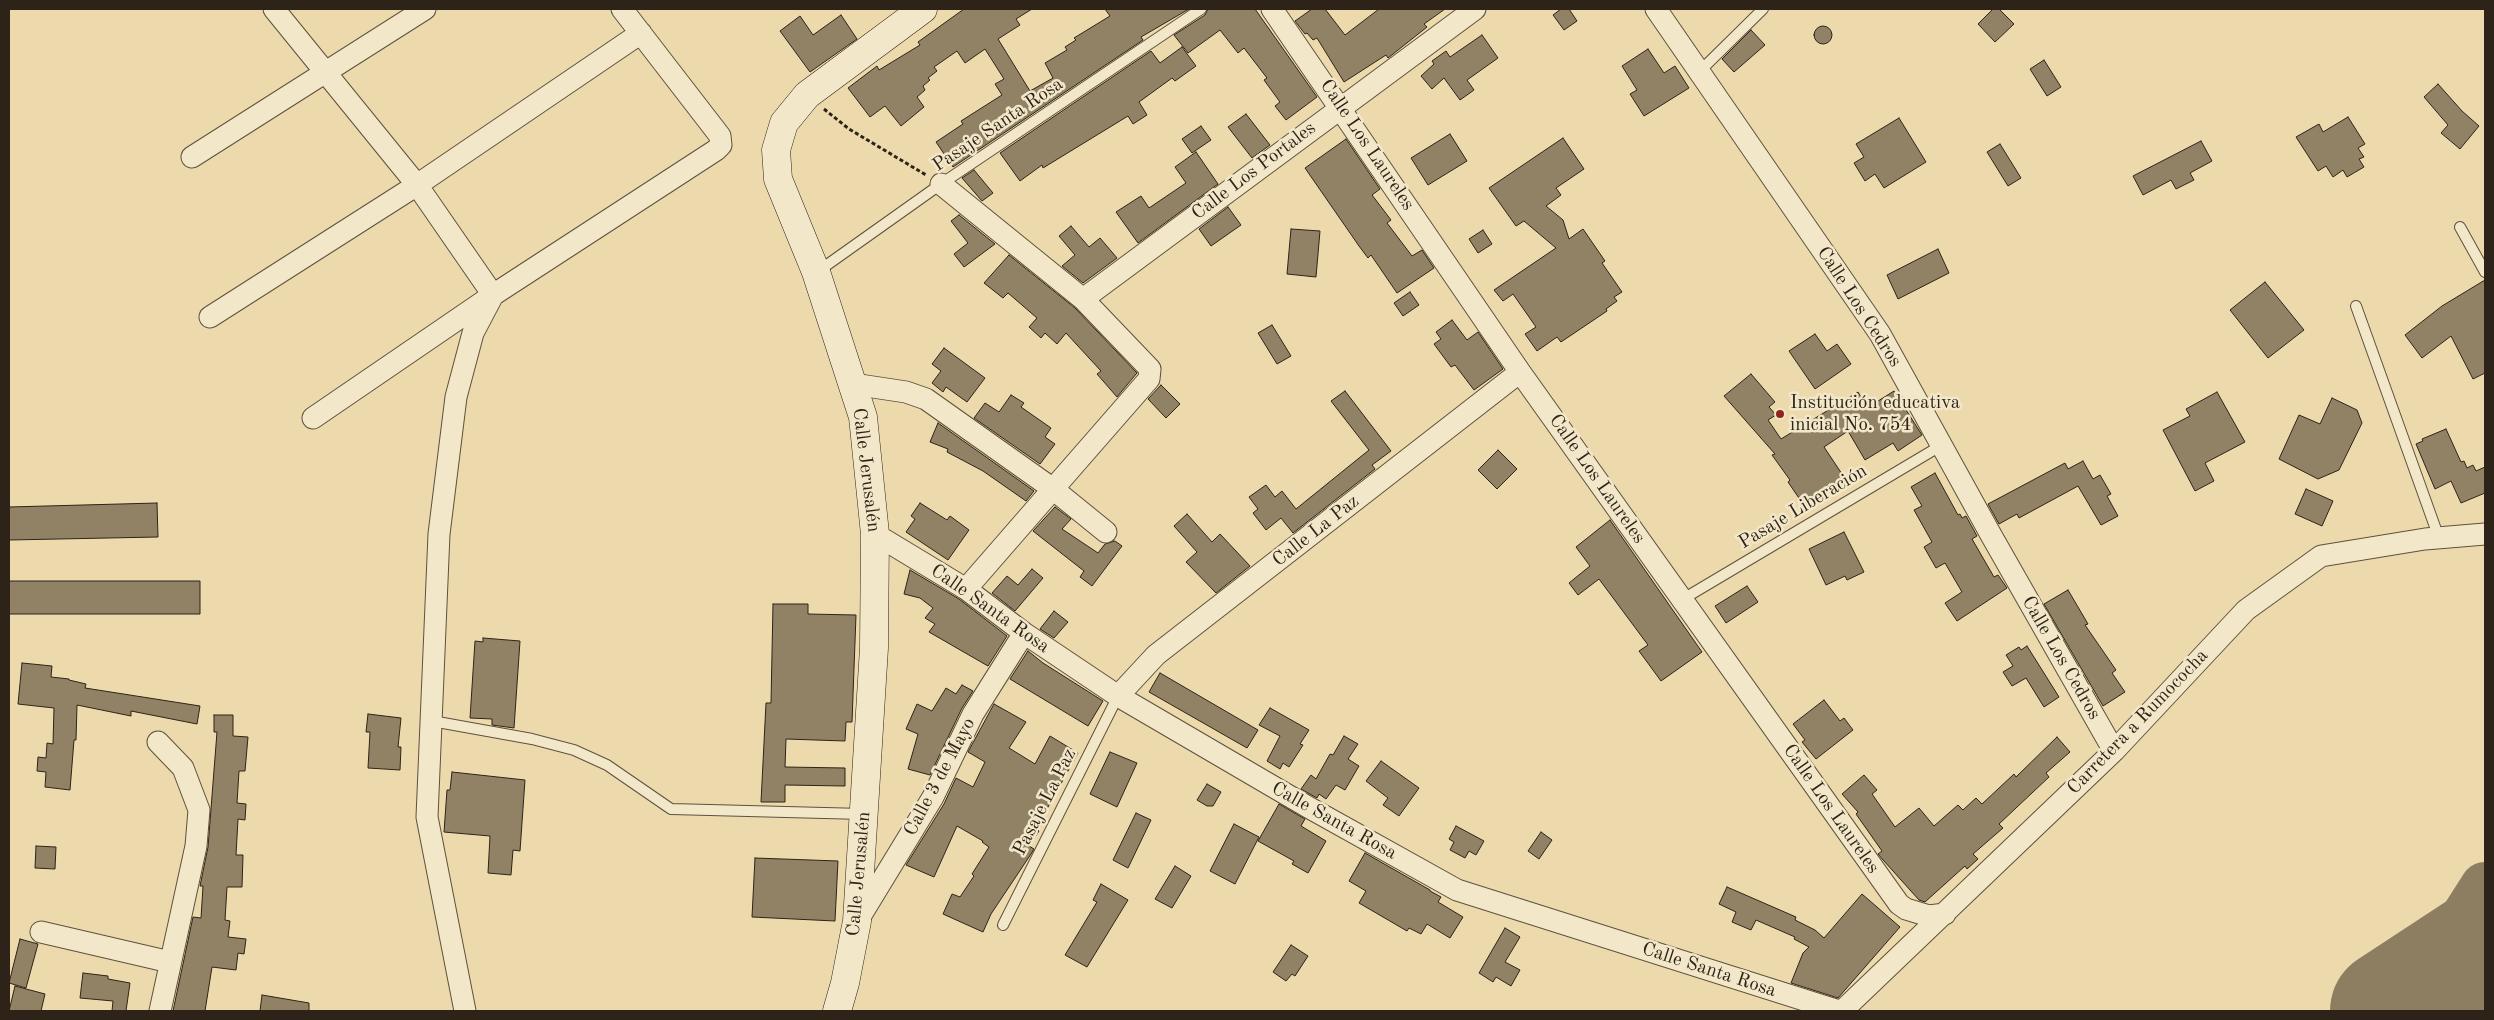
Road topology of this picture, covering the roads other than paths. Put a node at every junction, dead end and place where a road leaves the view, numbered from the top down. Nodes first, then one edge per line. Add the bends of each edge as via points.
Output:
1 (274, 9) edge
2 (425, 9) edge
3 (622, 9) edge
4 (923, 9) edge
5 (1202, 9) edge
6 (1272, 9) edge
7 (1475, 9) edge
8 (1656, 9) edge
9 (1763, 9) edge
10 (641, 32) junction
11 (1699, 72) junction
12 (326, 73) junction
13 (1341, 107) junction
14 (192, 158) dead end
15 (417, 184) junction
16 (941, 184) junction
17 (2460, 227) dead end
18 (816, 272) junction
19 (2485, 272) edge
20 (493, 295) junction
21 (1083, 299) junction
22 (2356, 306) dead end
23 (210, 317) dead end
24 (1520, 372) junction
25 (853, 384) junction
26 (313, 418) dead end
27 (1942, 445) junction
28 (1052, 490) junction
29 (1106, 532) dead end
30 (875, 534) junction
31 (2485, 534) edge
32 (2439, 538) junction
33 (966, 589) junction
34 (1683, 599) junction
35 (1024, 633) junction
36 (1118, 696) junction
37 (432, 720) junction
38 (158, 742) dead end
39 (2114, 751) junction
40 (864, 814) junction
41 (1945, 914) junction
42 (857, 921) junction
43 (1003, 924) dead end
44 (41, 932) dead end
45 (170, 962) junction
46 (160, 1011) edge
47 (465, 1011) edge
48 (836, 1011) edge
49 (1840, 1011) edge

1 - 12 street
2 - 12 street
3 - 10 street
4 - 18 street, Calle Jerusalén via 807,94 784,123 776,150 778,179
5 - 16 lane, Pasaje Santa Rosa
6 - 13 street, Calle Los Laureles
7 - 13 street, Calle Los Portales
8 - 11 street, Calle Los Cedros
9 - 11 lane
10 - 15 street
10 - 20 street via 720,136 721,145
11 - 27 street, Calle Los Cedros via 1880,334
12 - 14 street
12 - 15 street
13 - 21 street, Calle Los Portales
13 - 24 street, Calle Los Laureles
15 - 20 street
15 - 23 street
16 - 18 lane, Pasaje Santa Rosa
16 - 21 street
17 - 19 lane
18 - 25 street, Calle Jerusalén
20 - 26 street
20 - 37 street via 474,333 456,397 439,534
21 - 28 street via 1150,369 1151,374
22 - 32 lane
24 - 34 street, Calle Los Laureles
24 - 36 street, Calle La Paz via 1156,656
25 - 28 street via 906,392 926,400
25 - 30 street, Calle Jerusalén via 862,416
27 - 34 lane, Pasaje Liberación
27 - 39 street, Calle Los Cedros
28 - 29 street
28 - 33 street
30 - 33 street, Calle Santa Rosa
30 - 40 street, Calle Jerusalén via 874,648
31 - 32 street, Carretera a Rumococha
32 - 39 street, Carretera a Rumococha via 2321,556 2246,610
33 - 35 street, Calle Santa Rosa
34 - 41 street, Calle Los Laureles via 1899,904 1929,916
35 - 36 street, Calle Santa Rosa
35 - 42 street, Calle 3 de Mayo via 973,714 933,798
36 - 43 lane, Pasaje La Paz
36 - 49 street, Calle Santa Rosa via 1457,890
37 - 40 lane via 574,750 607,765 671,809
37 - 47 street via 427,817
38 - 45 street via 183,768 199,810 196,846
39 - 41 street, Carretera a Rumococha
40 - 42 street, Calle Jerusalén
41 - 49 street, Carretera a Rumococha
42 - 48 street, Calle Jerusalén
44 - 45 street
45 - 46 street

